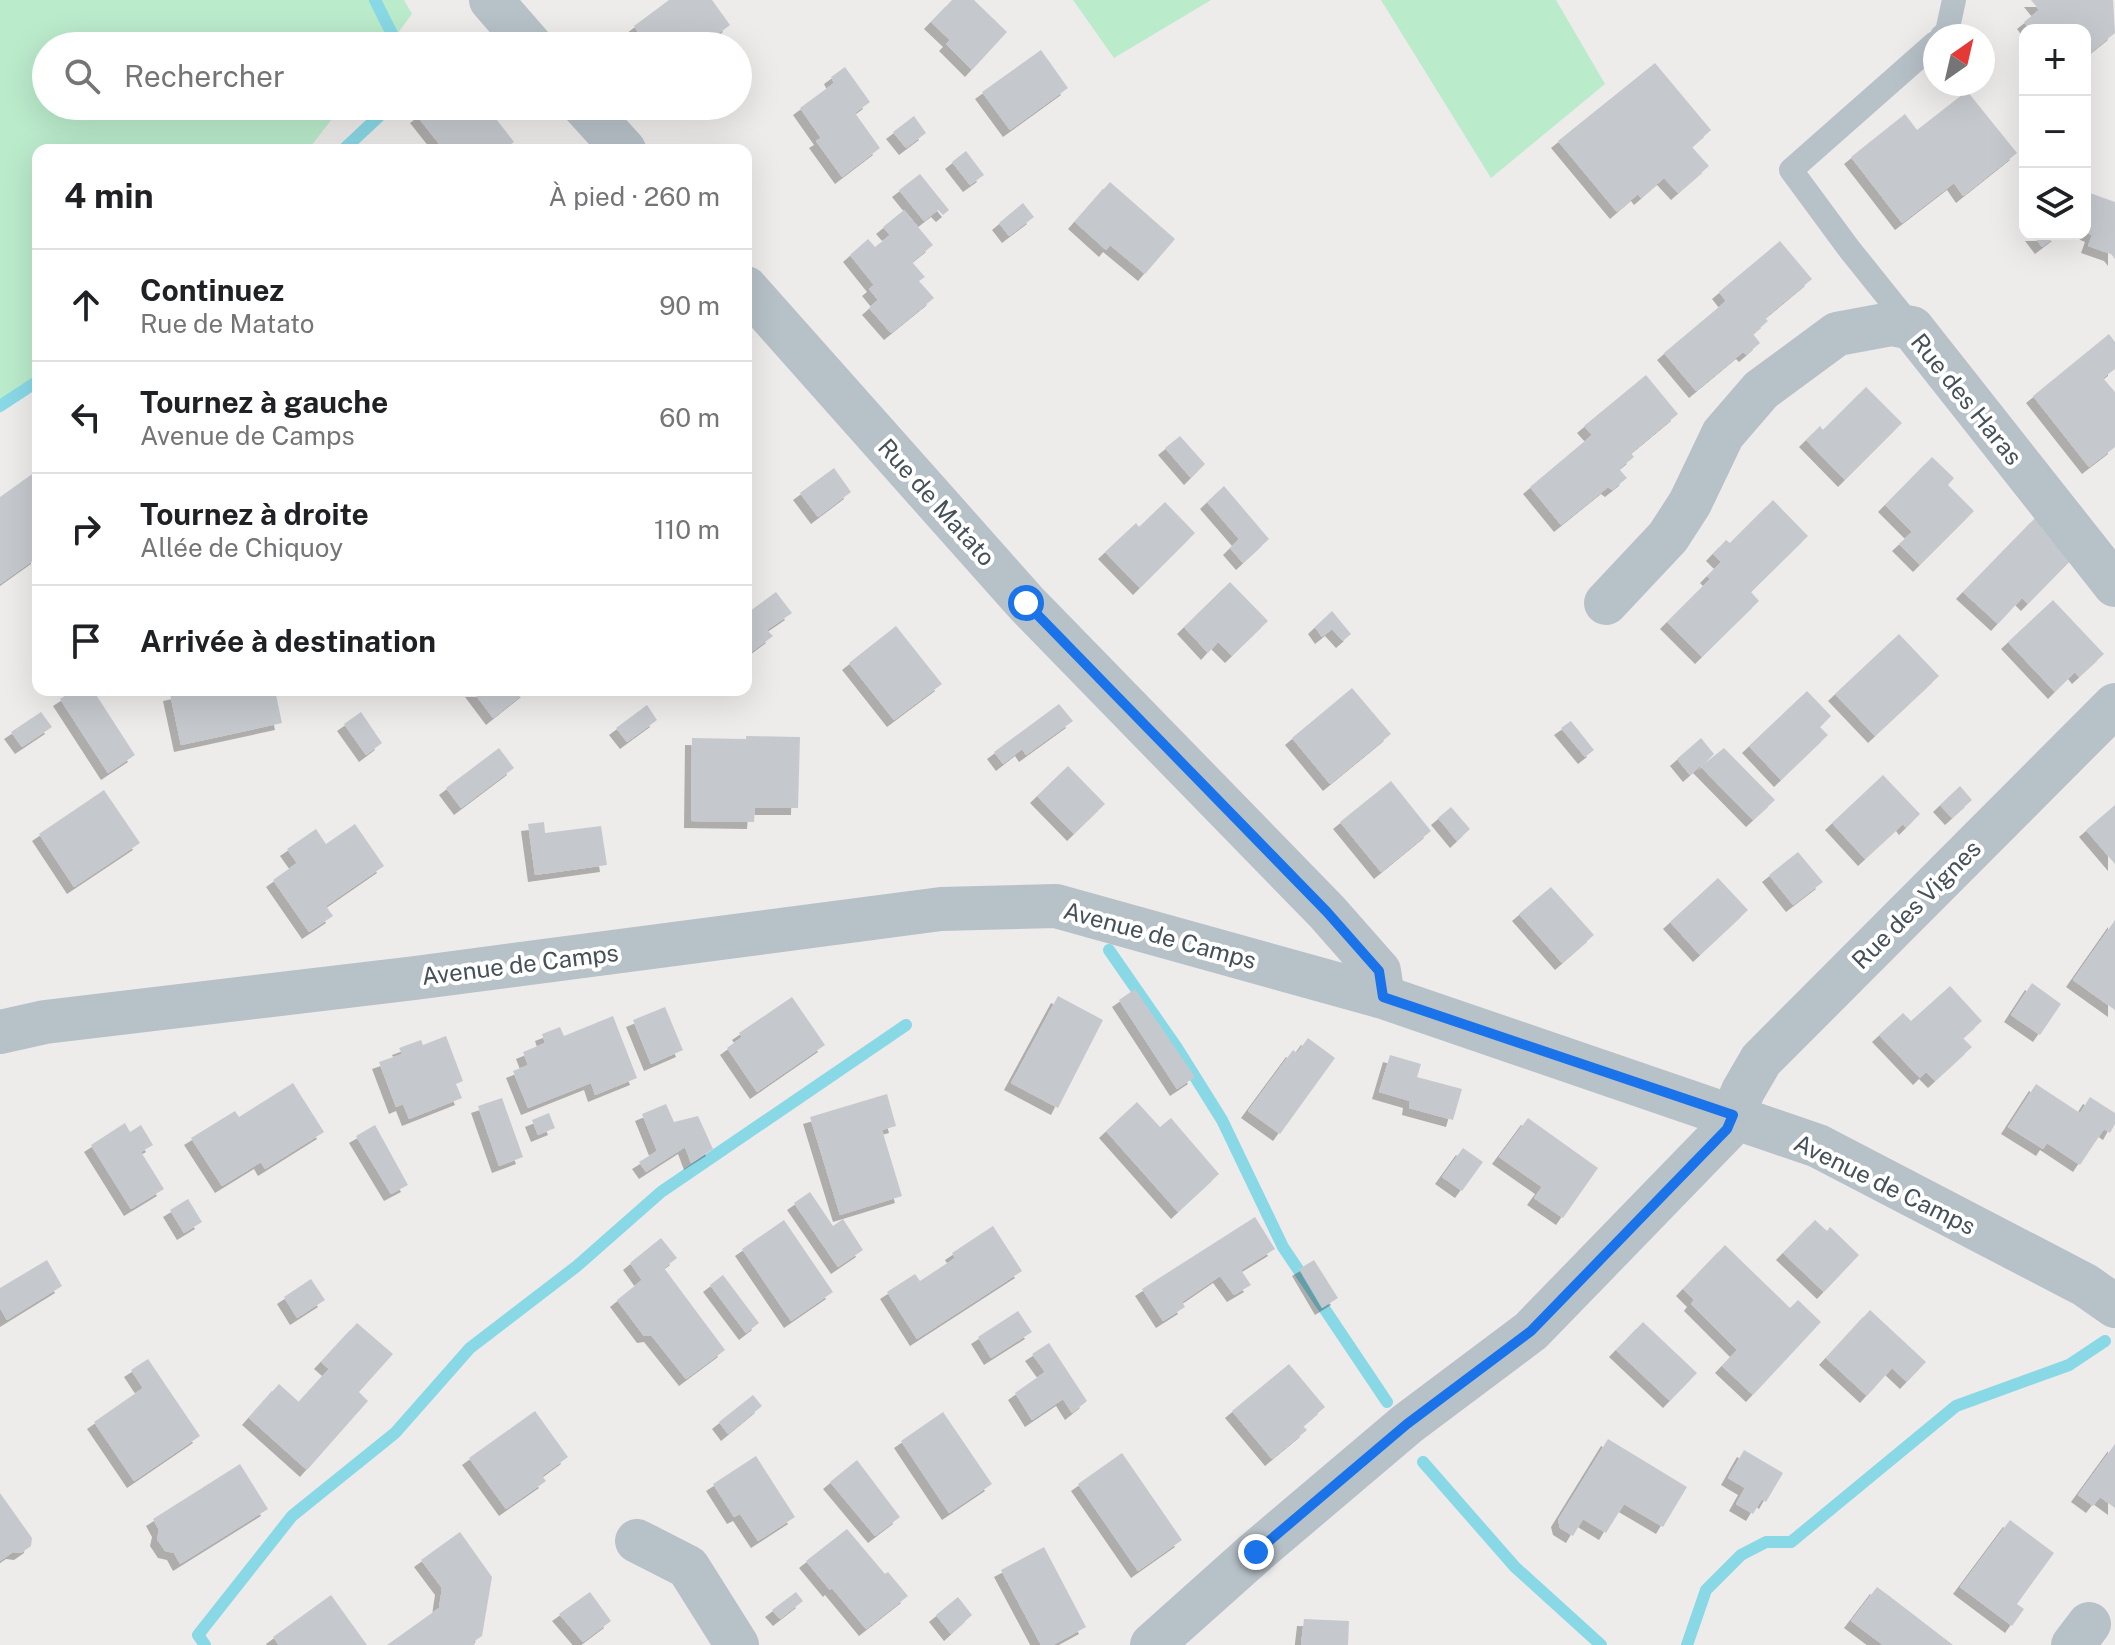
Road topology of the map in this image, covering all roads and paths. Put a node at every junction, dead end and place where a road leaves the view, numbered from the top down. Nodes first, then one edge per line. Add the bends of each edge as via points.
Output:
1 (491, 0) edge
2 (1954, 0) edge
3 (1949, 24) edge
4 (519, 32) edge
5 (1923, 54) edge
6 (597, 120) edge
7 (619, 144) edge
8 (752, 295) edge
9 (1912, 328) junction
10 (2115, 585) edge
11 (1606, 603) dead end
12 (2115, 705) edge
13 (1383, 997) junction
14 (0, 1032) edge
15 (1733, 1115) junction
16 (2115, 1306) edge
17 (637, 1541) dead end
18 (737, 1645) edge
19 (1152, 1645) edge

1 - 4 street
2 - 3 lane
5 - 9 lane via 1791,170
6 - 7 street
8 - 13 street, Rue de Matato via 1026,603 1327,912 1379,971
9 - 10 street, Rue des Haras
9 - 11 street, Rue des Haras via 1891,324 1837,334 1761,390 1723,434 1668,537
12 - 15 street, Rue des Vignes via 1761,1060
13 - 14 street, Avenue de Camps via 1056,906 941,909 45,1022
13 - 15 street, Avenue de Camps
15 - 16 street, Avenue de Camps via 1818,1146 2085,1285
15 - 19 street, Rue des Vignes via 1727,1129 1531,1331 1407,1424
17 - 18 street via 688,1567

